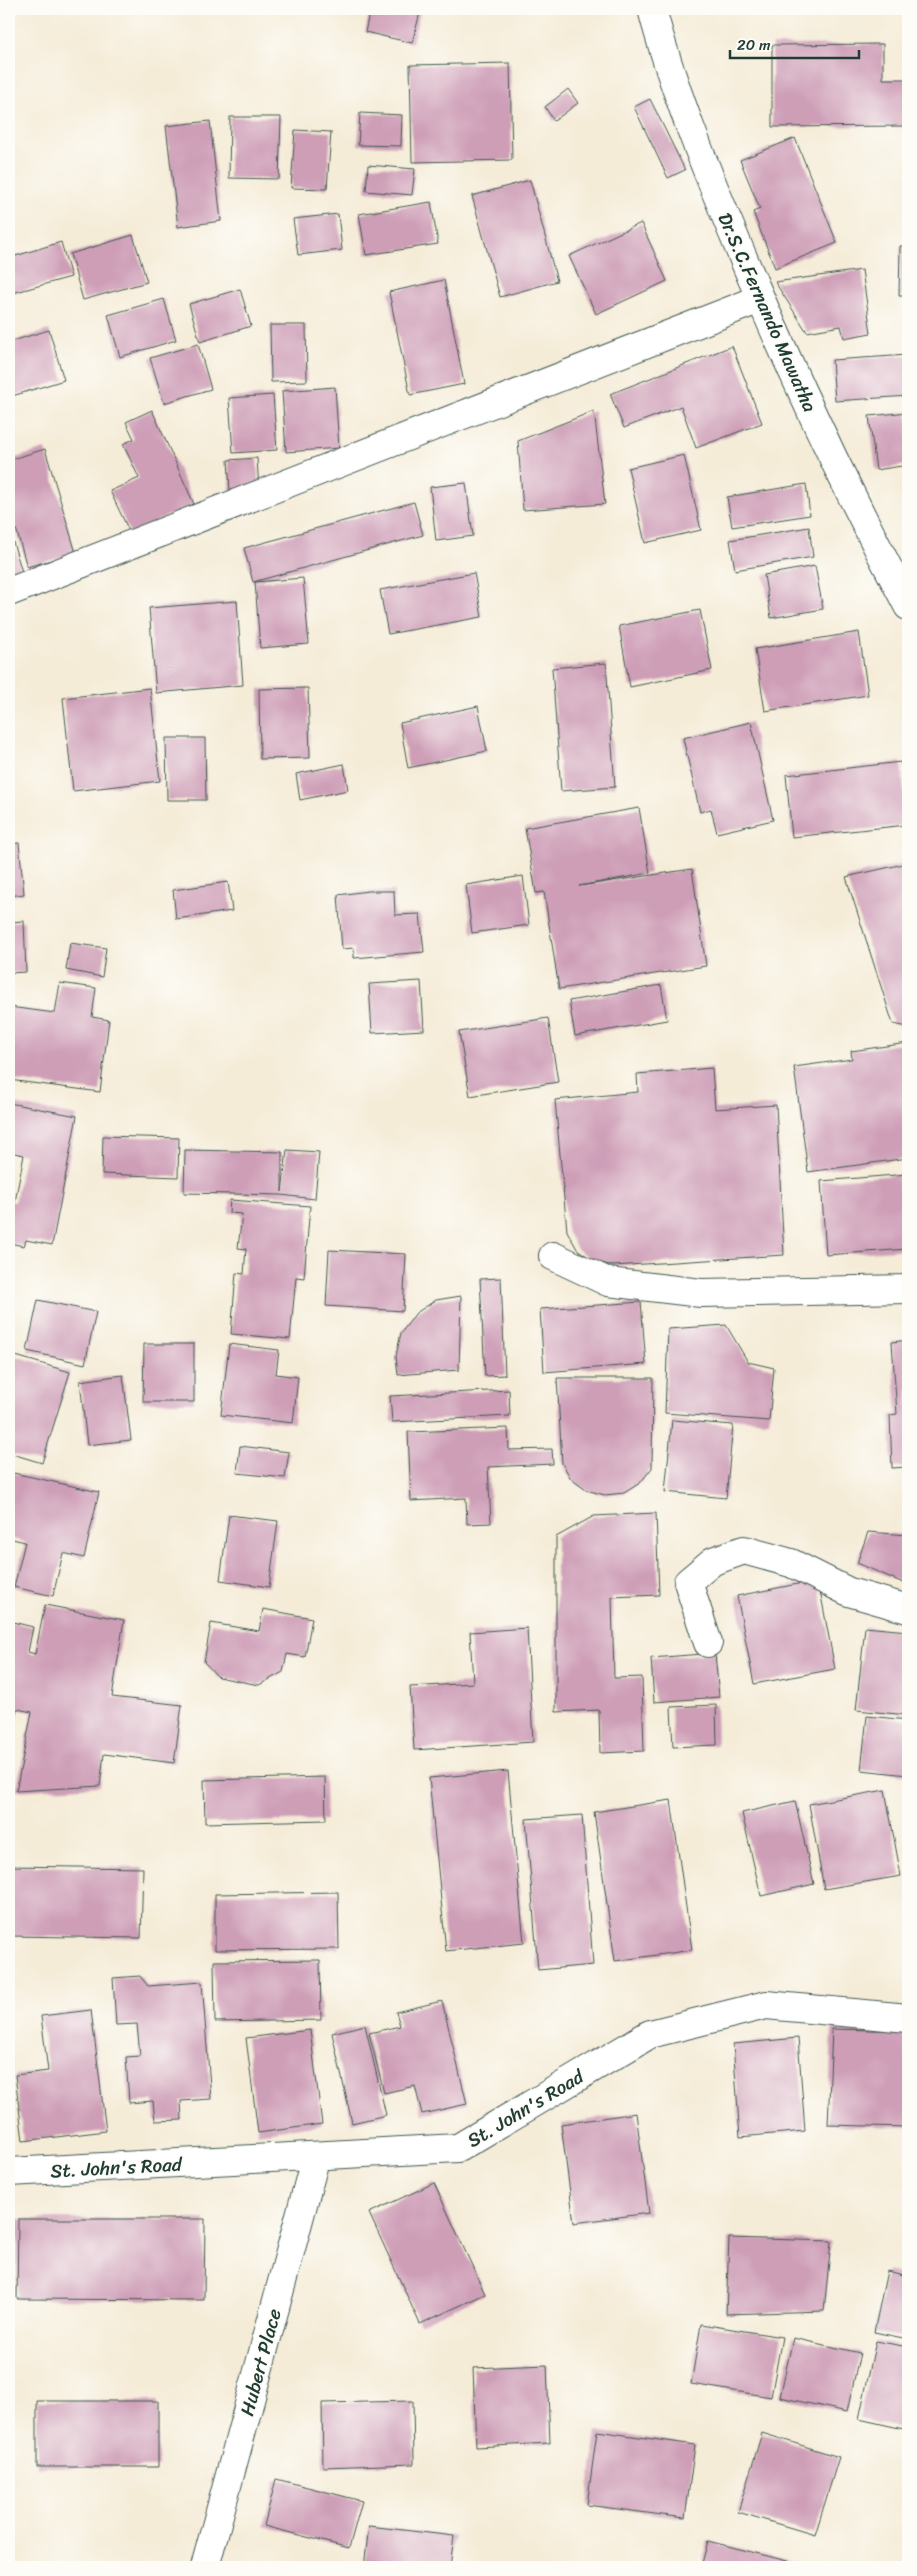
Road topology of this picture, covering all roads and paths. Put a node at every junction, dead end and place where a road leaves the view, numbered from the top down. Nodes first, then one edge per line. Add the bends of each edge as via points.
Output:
1 (652, 9) edge
2 (760, 299) junction
3 (9, 592) edge
4 (908, 606) edge
5 (553, 1256) dead end
6 (908, 1289) edge
7 (908, 1609) edge
8 (708, 1643) dead end
9 (908, 2018) edge
10 (316, 2156) junction
11 (9, 2172) edge
12 (204, 2567) edge

1 - 2 street, Dr.S.C.Fernando Mawatha via 660,43 707,170
2 - 3 street
2 - 4 street, Dr.S.C.Fernando Mawatha via 864,521
5 - 6 street via 608,1282 702,1293
7 - 8 street via 849,1592 791,1563 744,1550 713,1561 688,1582
9 - 10 street, St. John's Road via 766,2005 650,2034 458,2148
10 - 11 street, St. John's Road
10 - 12 street, Hubert Place

